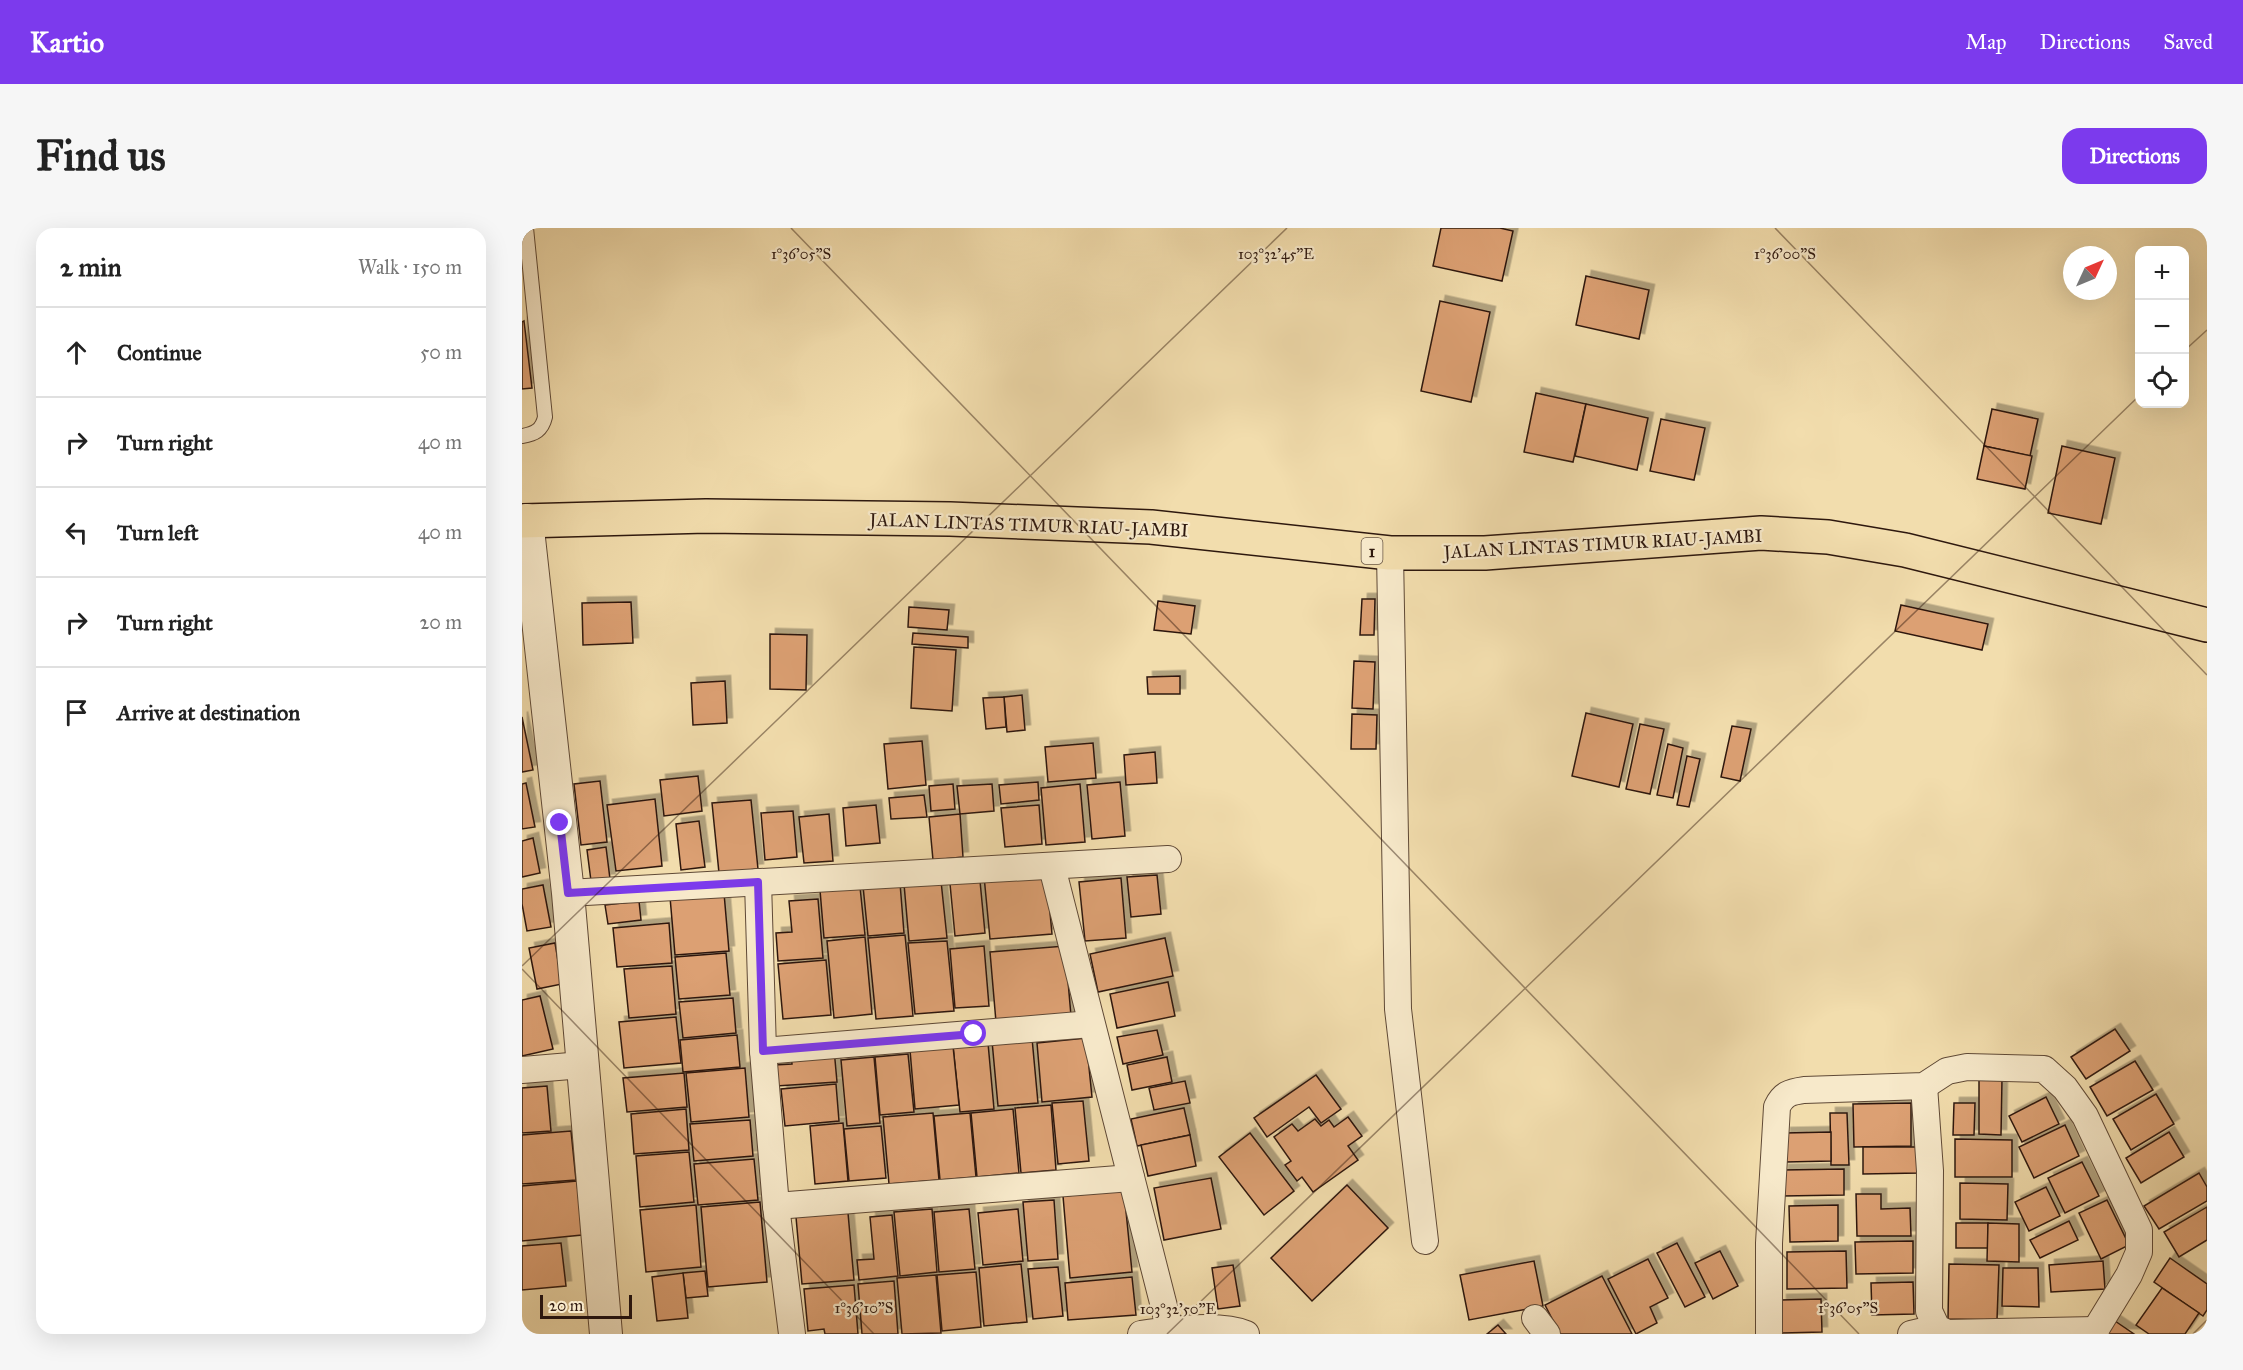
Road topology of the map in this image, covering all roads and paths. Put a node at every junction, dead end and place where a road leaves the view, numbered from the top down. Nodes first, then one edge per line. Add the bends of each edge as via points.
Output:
1 (526, 228) edge
2 (522, 436) edge
3 (524, 520) edge
4 (1390, 553) junction
5 (2207, 625) edge
6 (1168, 859) dead end
7 (1053, 867) junction
8 (758, 882) junction
9 (568, 893) junction
10 (1091, 1024) junction
11 (763, 1051) junction
12 (582, 1065) junction
13 (522, 1070) edge
14 (1924, 1086) junction
15 (1131, 1178) junction
16 (776, 1206) junction
17 (1425, 1241) dead end
18 (1937, 1328) junction
19 (1170, 1330) junction
20 (2095, 1332) edge
21 (606, 1334) edge
22 (792, 1334) edge
23 (1141, 1334) edge
24 (1246, 1334) edge
25 (1769, 1334) edge
26 (1911, 1334) edge

1 - 2 lane via 545,417 538,432
3 - 4 highway, JALAN LINTAS TIMUR RIAU-JAMBI / 1 via 706,516 1151,527
3 - 9 street
4 - 5 highway, JALAN LINTAS TIMUR RIAU-JAMBI / 1 via 1485,553 1761,533 1828,537 1905,549
4 - 17 street via 1398,1009
6 - 7 street
7 - 8 street
7 - 10 street
8 - 9 street
8 - 11 street
9 - 12 street
10 - 11 street
10 - 15 street
11 - 16 street
12 - 13 street
12 - 21 street
14 - 18 street via 1930,1171 1929,1311
14 - 20 street via 1947,1071 1967,1066 2044,1069 2065,1088 2085,1116 2139,1230 2139,1252
14 - 25 street via 1804,1090 1781,1098 1777,1107 1768,1243
15 - 16 street
15 - 19 street
16 - 22 street
18 - 20 street via 1947,1333
18 - 26 street
19 - 23 street
19 - 24 street via 1234,1329

